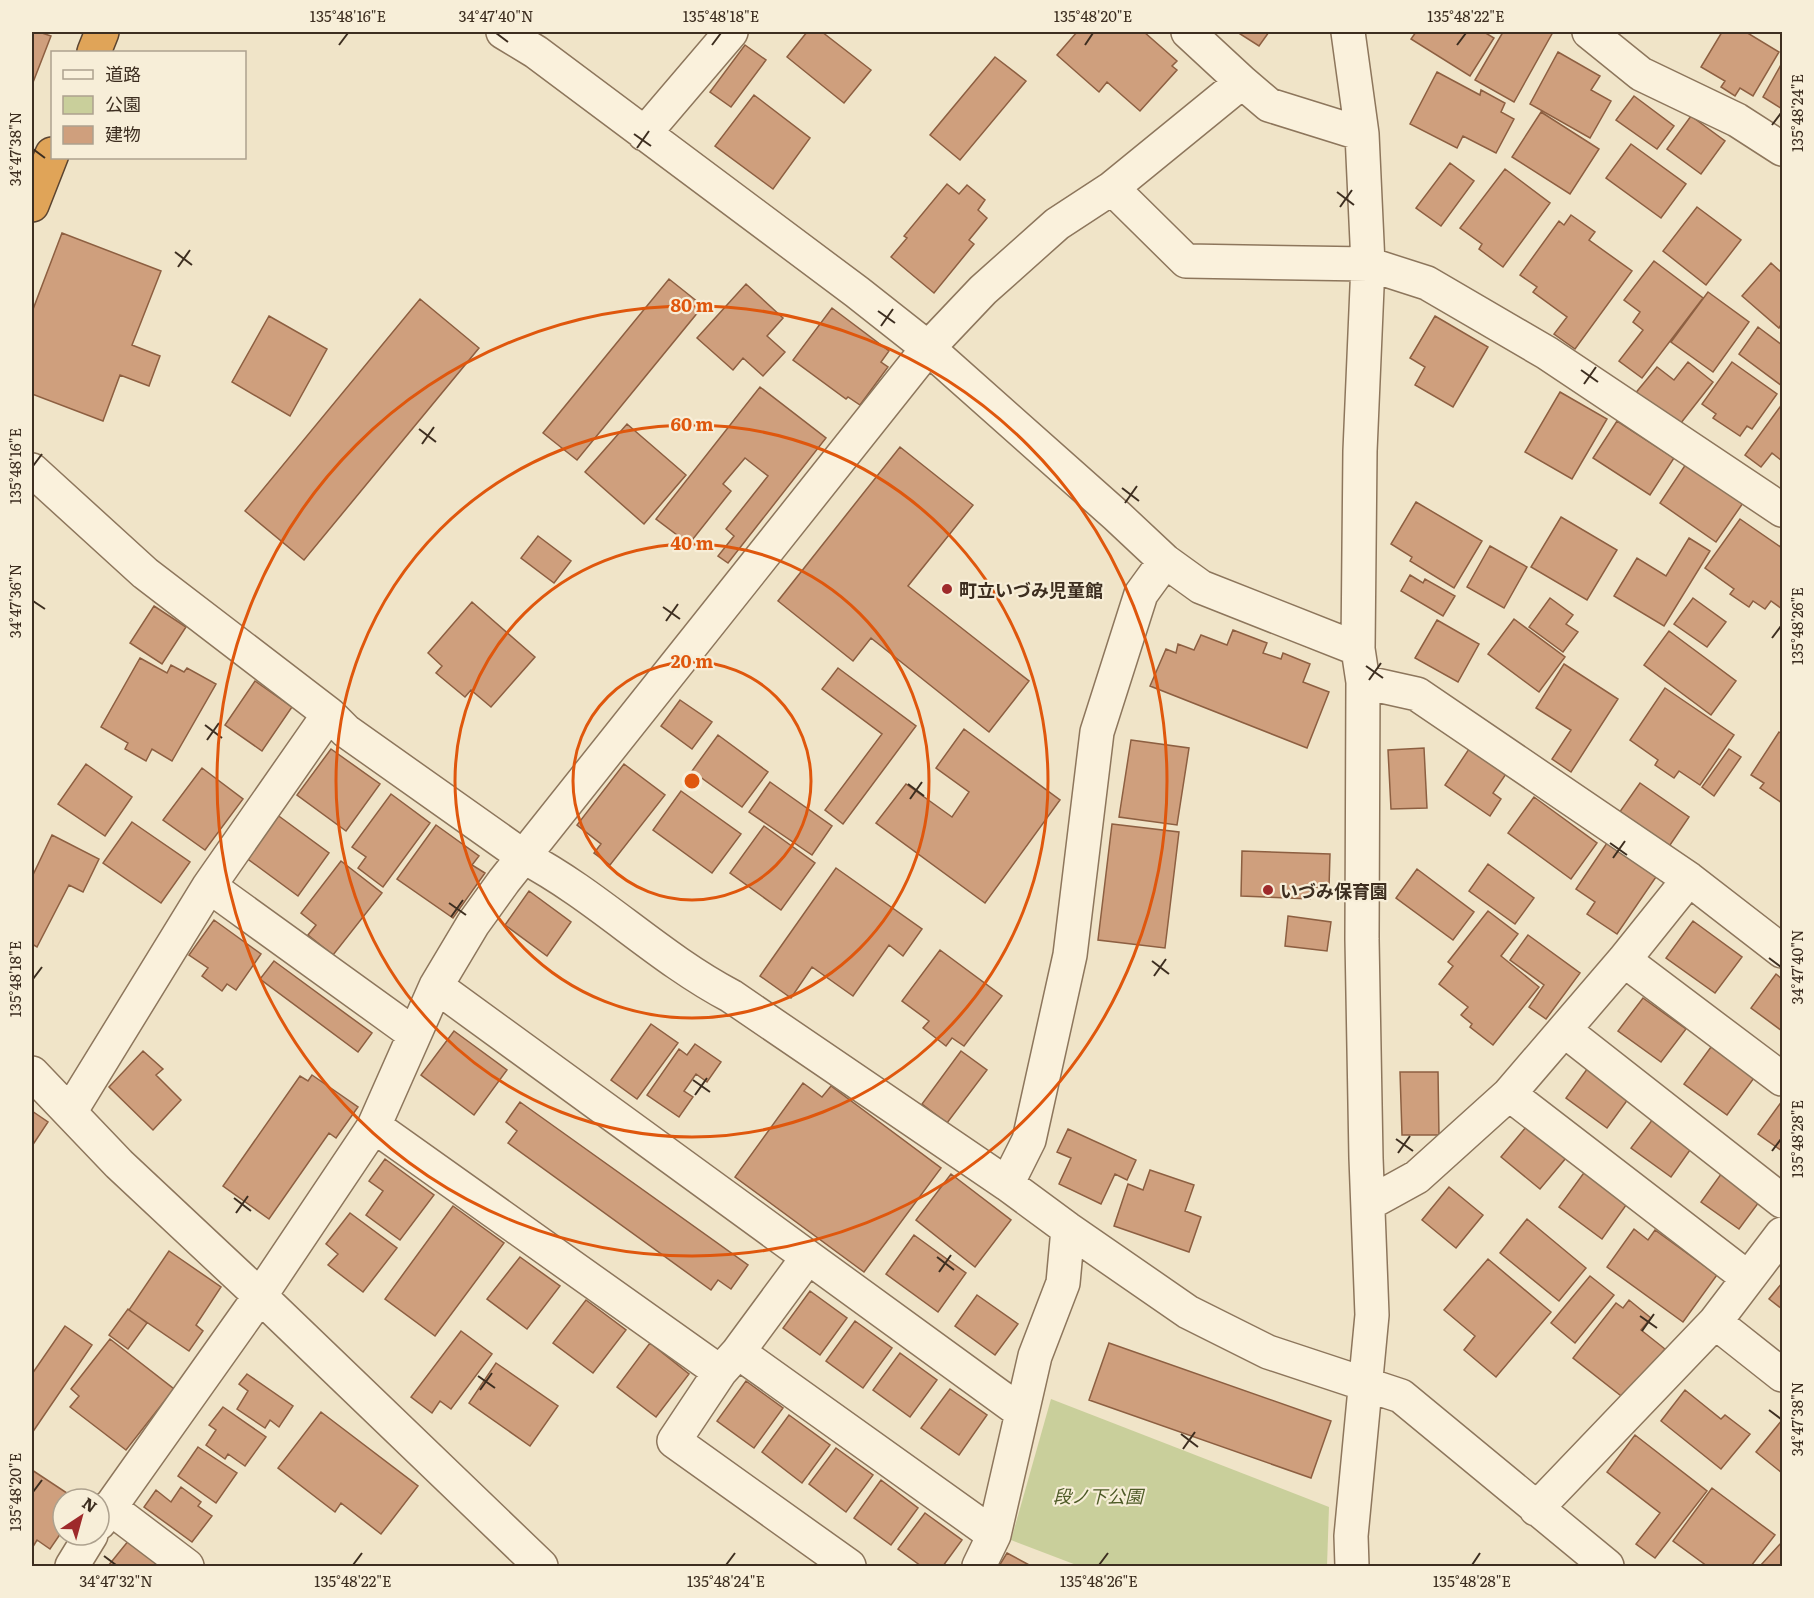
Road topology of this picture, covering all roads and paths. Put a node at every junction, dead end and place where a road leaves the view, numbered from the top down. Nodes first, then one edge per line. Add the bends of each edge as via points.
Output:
1 (102, 32) edge
2 (503, 32) edge
3 (732, 32) edge
4 (1188, 32) edge
5 (1348, 32) edge
6 (1589, 32) edge
7 (94, 51) edge
8 (1242, 82) junction
9 (644, 134) junction
10 (1362, 134) junction
11 (1782, 149) edge
12 (51, 157) edge
13 (1112, 188) junction
14 (32, 205) edge
15 (1368, 264) junction
16 (928, 348) junction
17 (32, 470) edge
18 (1782, 510) edge
19 (1165, 561) junction
20 (1358, 649) junction
21 (1363, 682) junction
22 (329, 714) junction
23 (524, 857) junction
24 (1689, 879) junction
25 (209, 886) junction
26 (1782, 951) edge
27 (1624, 960) junction
28 (436, 986) junction
29 (1564, 1030) junction
30 (414, 1035) junction
31 (32, 1073) edge
32 (1782, 1079) edge
33 (1509, 1094) junction
34 (70, 1112) junction
35 (374, 1126) junction
36 (1007, 1184) junction
37 (1782, 1201) edge
38 (1368, 1204) junction
39 (1068, 1229) junction
40 (1782, 1234) edge
41 (807, 1257) junction
42 (1748, 1278) junction
43 (260, 1296) junction
44 (1715, 1322) junction
45 (729, 1362) junction
46 (1782, 1375) edge
47 (1365, 1383) junction
48 (1021, 1412) junction
49 (111, 1505) edge
50 (1536, 1509) junction
51 (111, 1519) edge
52 (994, 1535) junction
53 (84, 1547) edge
54 (72, 1566) edge
55 (187, 1566) edge
56 (541, 1566) edge
57 (849, 1566) edge
58 (980, 1566) edge
59 (1352, 1566) edge
60 (1607, 1566) edge

1 - 7 highway
2 - 9 street via 536,52
3 - 9 street
4 - 8 street
5 - 10 street
6 - 11 street via 1641,74 1737,120
8 - 10 street via 1269,105
8 - 13 street
9 - 16 street
10 - 15 street
12 - 14 highway
13 - 15 street via 1186,261
13 - 16 street via 1057,224 983,290
15 - 18 street via 1427,283 1548,353
15 - 20 street via 1360,451
16 - 19 street
16 - 23 street
17 - 22 street via 145,573
19 - 20 street via 1201,587
19 - 36 street via 1142,594 1097,732 1070,956 1029,1140
20 - 21 street
21 - 24 street via 1417,694
21 - 38 street via 1362,939
22 - 23 street via 346,731
22 - 25 street
23 - 28 street via 473,924
23 - 36 street via 555,874 699,979 731,996
24 - 26 street
24 - 27 street
25 - 30 street
25 - 34 street
27 - 29 street
27 - 32 street
28 - 30 street
28 - 41 street
29 - 33 street
29 - 37 street
30 - 35 street
31 - 34 street
33 - 38 street via 1417,1177
33 - 42 street
34 - 43 street via 119,1164
35 - 43 street
35 - 45 street
36 - 39 street
38 - 47 street via 1372,1315
39 - 47 street via 1188,1312 1268,1352
39 - 48 street via 1063,1283 1035,1356
40 - 42 street
41 - 45 street
41 - 48 street
42 - 44 street
43 - 49 street
43 - 56 street
44 - 46 street
44 - 50 street
45 - 52 street
45 - 57 street via 674,1442
47 - 50 street via 1401,1396
47 - 59 street via 1351,1536
48 - 52 street
50 - 60 street
51 - 55 street
52 - 58 street
53 - 54 street

